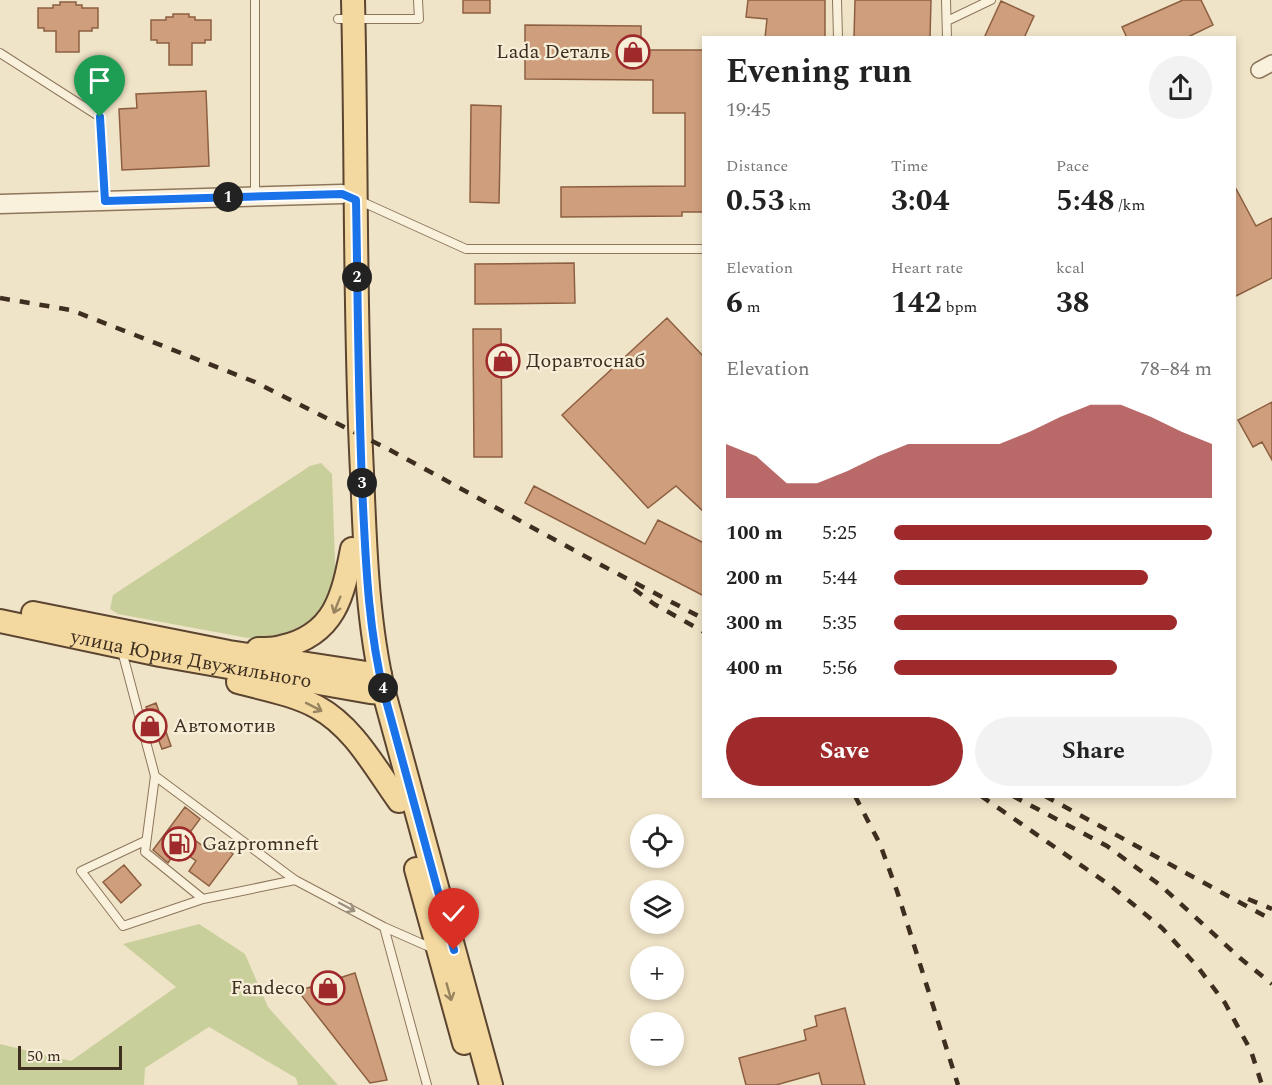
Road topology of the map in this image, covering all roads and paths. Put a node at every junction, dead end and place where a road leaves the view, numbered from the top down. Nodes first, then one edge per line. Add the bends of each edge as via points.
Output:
1 (255, 0) edge
2 (418, 0) edge
3 (837, 0) edge
4 (946, 0) edge
5 (991, 0) edge
6 (346, 9) edge
7 (947, 21) junction
8 (838, 36) edge
9 (947, 36) edge
10 (0, 53) edge
11 (255, 196) junction
12 (349, 197) junction
13 (105, 201) junction
14 (0, 204) edge
15 (702, 249) edge
16 (352, 549) junction
17 (0, 606) edge
18 (0, 621) edge
19 (120, 647) junction
20 (229, 652) junction
21 (160, 655) junction
22 (375, 683) junction
23 (155, 776) junction
24 (399, 801) junction
25 (145, 841) junction
26 (295, 880) junction
27 (203, 899) junction
28 (384, 927) junction
29 (438, 951) junction
30 (427, 1085) edge
31 (476, 1085) edge
32 (491, 1085) edge

1 - 11 lane
2 - 6 lane via 418,19
3 - 8 lane
4 - 7 lane
5 - 7 lane
6 - 12 main road
7 - 9 lane
10 - 13 lane via 100,117
11 - 12 street
11 - 13 street
12 - 15 lane via 466,249
12 - 16 main road via 347,412
12 - 22 main road
13 - 14 street
16 -> 20 main road via 345,585 333,615 318,631 281,647
16 - 22 main road
17 - 20 main road, улица Юрия Двужильного
18 - 19 main road, улица Юрия Двужильного
19 - 21 main road, улица Юрия Двужильного
19 - 23 lane
20 - 22 main road, улица Юрия Двужильного
21 - 22 main road, улица Юрия Двужильного
21 -> 24 main road via 219,678 284,694 317,707 354,738
22 - 24 main road
22 - 32 main road
23 - 25 lane
23 - 26 lane
24 - 29 main road
25 - 27 lane via 145,852
25 - 27 lane via 81,871 123,926
26 - 27 lane
26 -> 28 lane
28 - 29 lane
28 - 30 lane
29 -> 31 main road

